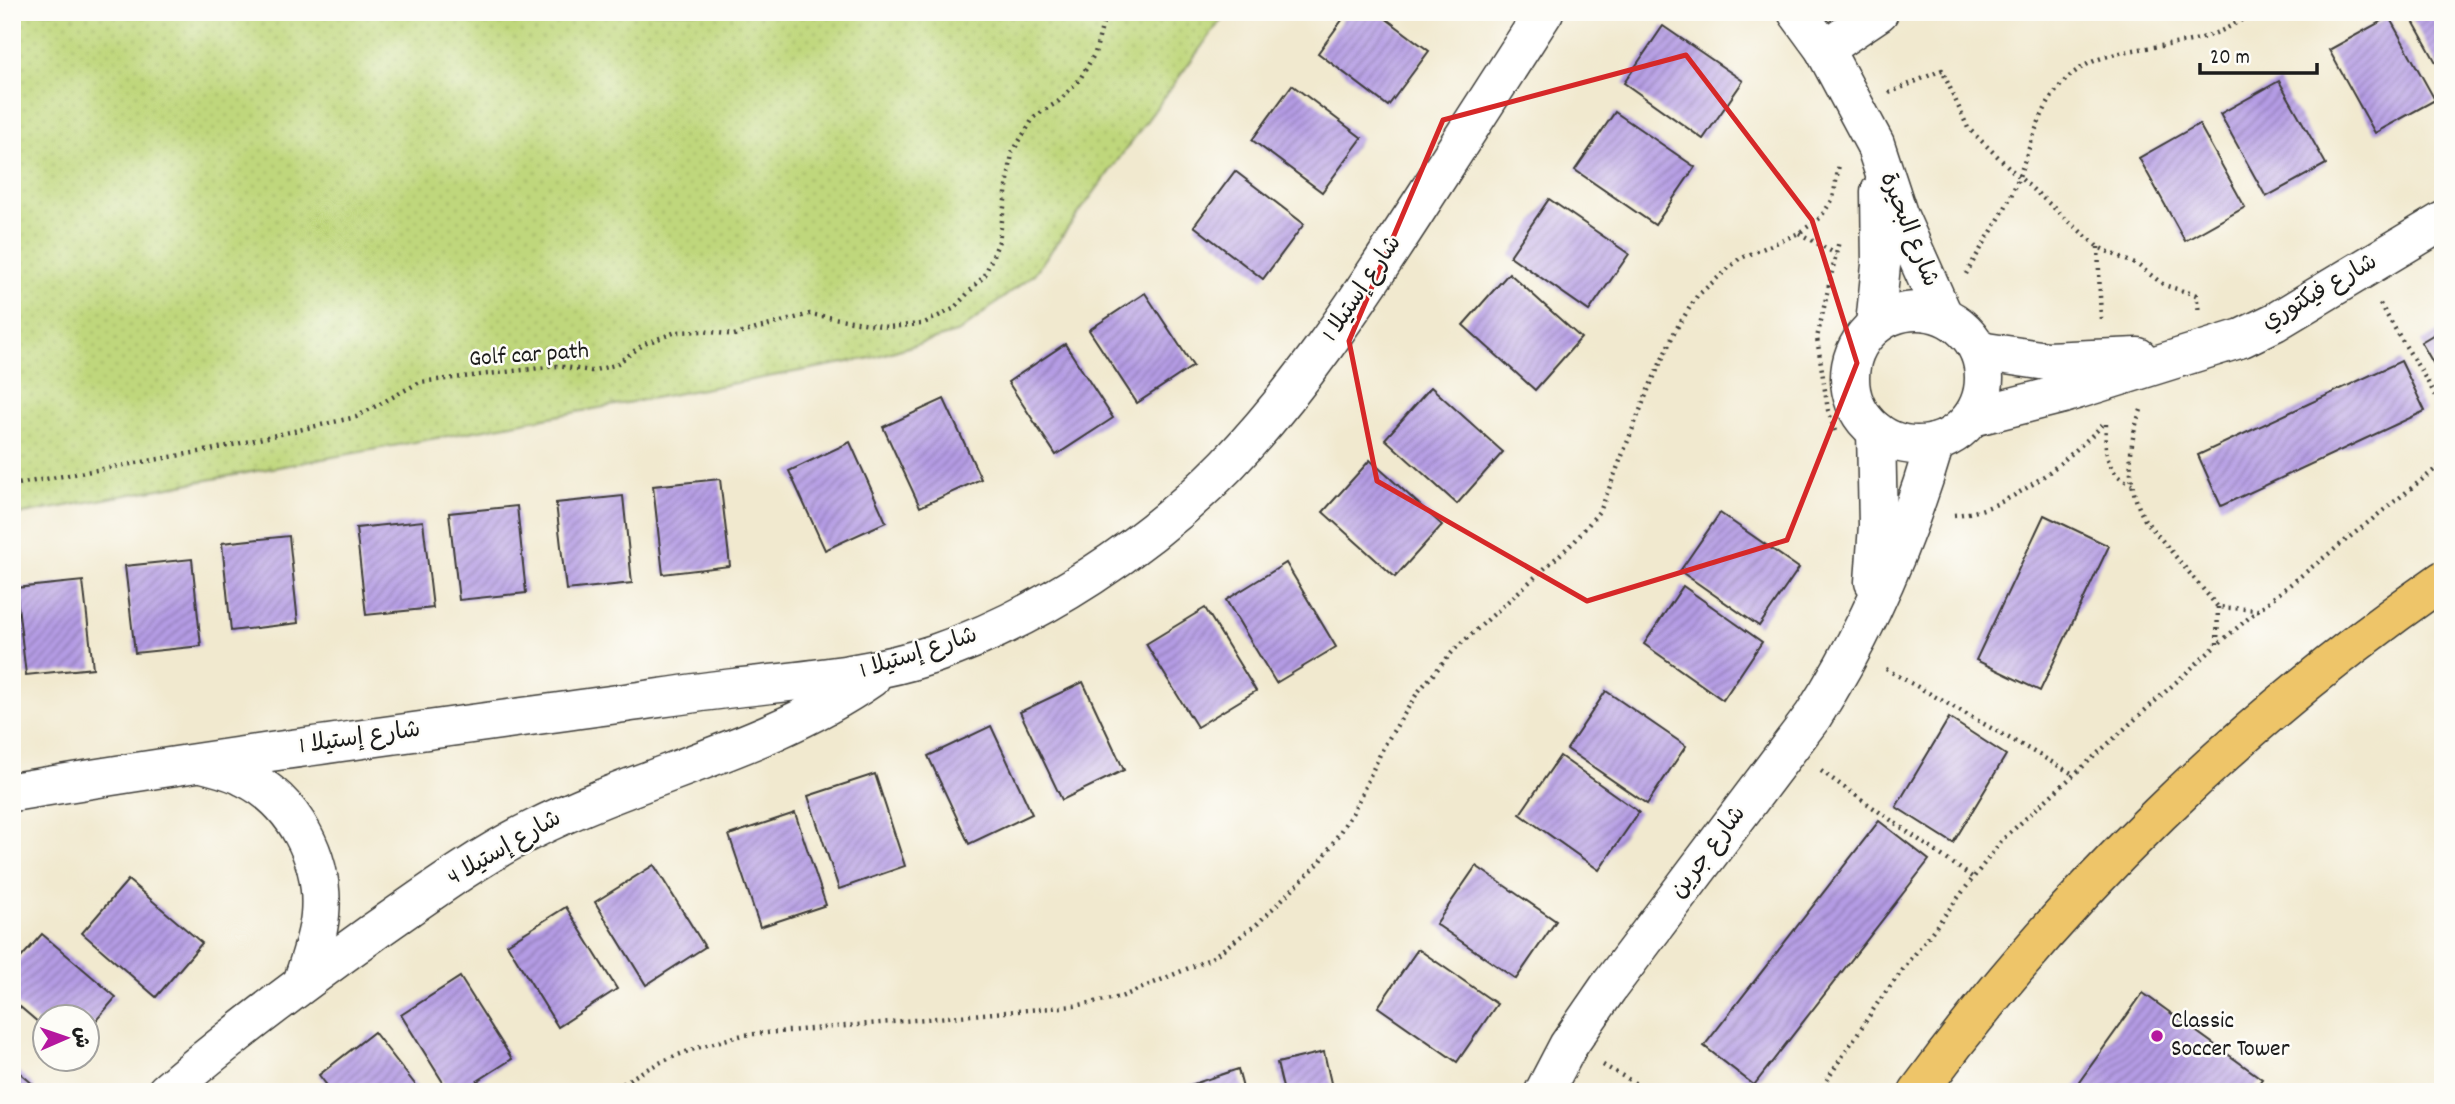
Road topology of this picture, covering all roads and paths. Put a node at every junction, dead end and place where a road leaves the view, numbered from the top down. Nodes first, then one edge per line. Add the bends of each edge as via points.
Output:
1 (1106, 12) edge
2 (1544, 12) edge
3 (1797, 12) edge
4 (1879, 12) edge
5 (2253, 12) edge
6 (1824, 48) junction
7 (1856, 107) junction
8 (1875, 144) junction
9 (2018, 176) junction
10 (1843, 194) dead end
11 (2443, 221) edge
12 (1841, 231) dead end
13 (1799, 233) junction
14 (1836, 254) junction
15 (2360, 270) junction
16 (1943, 316) junction
17 (1875, 325) junction
18 (1979, 351) junction
19 (2200, 353) junction
20 (2144, 400) dead end
21 (2443, 407) edge
22 (2141, 408) junction
23 (2130, 413) dead end
24 (1972, 417) junction
25 (2118, 418) dead end
26 (1876, 431) junction
27 (1836, 434) dead end
28 (1935, 443) junction
29 (2443, 463) edge
30 (12, 485) edge
31 (1911, 518) junction
32 (2443, 580) edge
33 (2218, 607) junction
34 (2258, 610) junction
35 (1870, 612) junction
36 (2217, 645) junction
37 (1852, 649) junction
38 (881, 671) junction
39 (1788, 747) junction
40 (198, 761) junction
41 (2073, 774) junction
42 (12, 792) edge
43 (1972, 877) junction
44 (302, 983) junction
45 (1569, 1046) junction
46 (166, 1092) edge
47 (612, 1092) edge
48 (1544, 1092) edge
49 (1651, 1092) edge
50 (1819, 1092) edge
51 (1918, 1092) edge

1 - 30 path, Golf car path via 1096,53 1080,79 1059,101 1034,117 1013,153 999,241 985,275 953,309 922,324 887,327 810,314 734,335 676,332 644,344 615,365 591,371 546,367 419,382 356,417 210,450
2 - 38 street, شارع إستيلا 1 via 1366,289 1273,415 1224,468 1113,560 1051,598 962,643
3 - 6 street, شارع البحيرة
4 - 6 street
5 - 9 path via 2203,40 2127,51 2080,67 2045,104
6 - 7 street, شارع البحيرة
7 - 8 street, شارع البحيرة
7 - 9 path via 1942,70 1968,128
8 - 16 street, شارع البحيرة via 1898,214
8 - 17 street, شارع البحيرة via 1881,204
9 - 16 path via 2009,201
9 - 19 path via 2098,247 2139,266 2164,285 2196,295
10 - 13 path via 1841,155 1833,199 1820,218
11 - 15 street, شارع فيكتوري
12 - 14 path
13 - 14 path
13 - 47 path via 1739,258 1697,296 1648,390 1601,509 1575,541 1454,650 1418,692 1384,746 1353,813 1321,861 1256,925 1210,959 1121,997 1074,1006 743,1035 656,1064
14 - 27 path via 1817,338
15 - 19 street, شارع فيكتوري via 2275,322
15 - 21 path
16 - 17 street via 1920,310 1896,314
16 - 18 street via 1970,336
17 - 26 street via 1859,343 1851,366 1851,390 1860,413
18 - 19 street, شارع فيكتوري via 2047,361
18 - 24 street via 1985,374 1982,397
19 - 24 street, شارع فيكتوري
20 - 22 path
22 - 23 path
22 - 33 path via 2131,450 2136,503
24 - 28 street via 1956,434
25 - 31 path via 2021,490 1975,513
26 - 28 street via 1904,444
26 - 35 street, شارع جرين via 1878,525
28 - 31 street, شارع جرين
29 - 34 path
31 - 35 street, شارع جرين
32 - 51 main road via 2371,631 2154,817 2059,915 1971,1019
33 - 34 path
33 - 36 path
34 - 36 path
35 - 37 street, شارع جرين
36 - 41 path
37 - 39 street, شارع جرين via 1820,705
37 - 41 path
38 - 40 street, شارع إستيلا 1
38 - 44 street, شارع إستيلا 4 via 790,724 589,803 531,831 472,864
39 - 43 path
39 - 45 street, شارع جرين
40 - 42 street, شارع إستيلا 1
40 - 44 street via 244,776 272,795 295,820 311,849 320,882 320,916
41 - 43 path via 2003,839
43 - 50 path via 1879,1000
44 - 46 street, شارع إستيلا 4
45 - 48 street, شارع جرين
45 - 49 path

